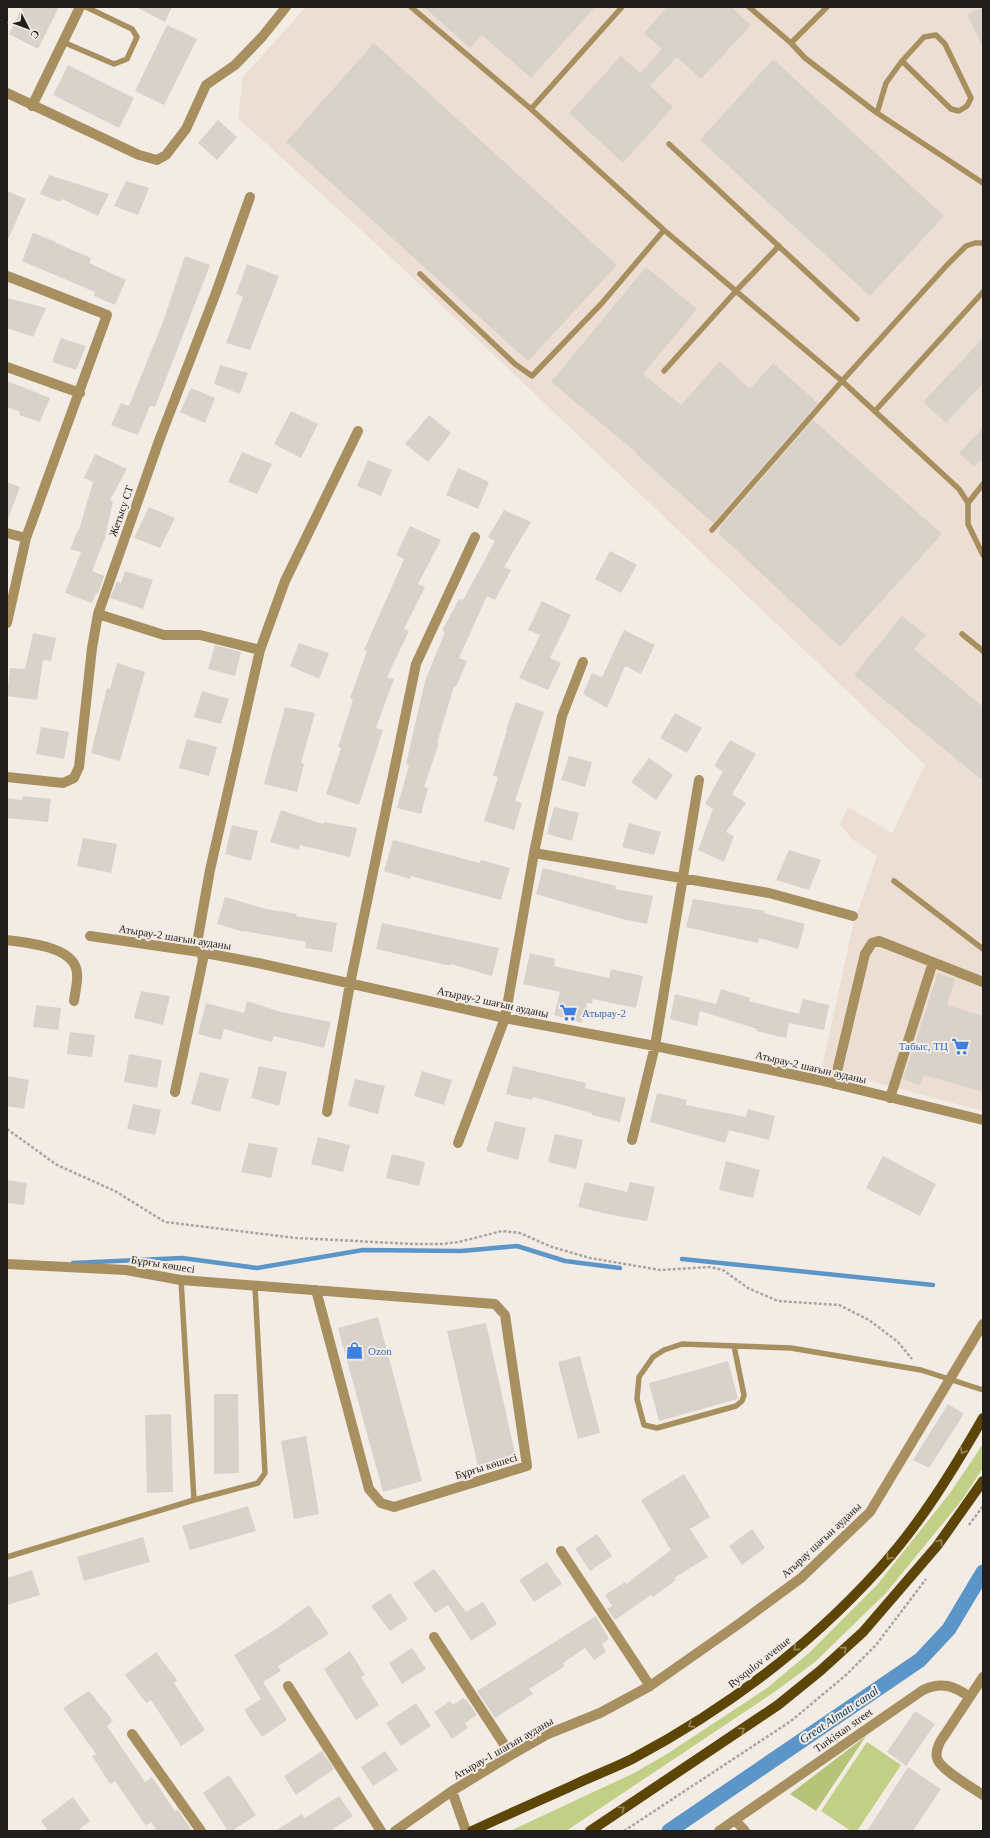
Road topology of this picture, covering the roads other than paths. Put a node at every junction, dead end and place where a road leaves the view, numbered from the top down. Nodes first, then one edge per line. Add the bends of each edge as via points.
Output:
1 (80, 7) edge
2 (86, 7) edge
3 (286, 7) edge
4 (411, 7) edge
5 (622, 7) edge
6 (749, 7) edge
7 (827, 7) edge
8 (63, 42) junction
9 (791, 43) junction
10 (902, 61) junction
11 (7, 93) edge
12 (32, 106) junction
13 (531, 109) junction
14 (877, 113) junction
15 (669, 144) dead end
16 (983, 183) edge
17 (250, 197) dead end
18 (664, 230) junction
19 (983, 243) edge
20 (779, 246) junction
21 (420, 274) dead end
22 (7, 276) edge
23 (736, 291) junction
24 (983, 292) edge
25 (857, 319) dead end
26 (7, 367) edge
27 (664, 371) dead end
28 (842, 381) junction
29 (80, 393) junction
30 (875, 411) junction
31 (358, 431) dead end
32 (983, 484) edge
33 (968, 503) junction
34 (712, 530) dead end
35 (7, 533) edge
36 (475, 537) dead end
37 (26, 538) junction
38 (983, 555) edge
39 (98, 614) junction
40 (7, 622) edge
41 (962, 634) dead end
42 (260, 650) junction
43 (983, 651) edge
44 (583, 662) dead end
45 (7, 777) edge
46 (699, 780) dead end
47 (534, 853) junction
48 (682, 878) junction
49 (894, 881) dead end
50 (853, 916) dead end
51 (90, 936) dead end
52 (7, 940) edge
53 (983, 949) edge
54 (200, 952) junction
55 (933, 962) junction
56 (983, 982) edge
57 (350, 984) junction
58 (74, 1001) dead end
59 (505, 1018) junction
60 (655, 1046) junction
61 (834, 1084) junction
62 (175, 1092) dead end
63 (890, 1098) junction
64 (327, 1112) dead end
65 (983, 1120) edge
66 (632, 1140) dead end
67 (458, 1143) dead end
68 (7, 1264) edge
69 (181, 1280) junction
70 (255, 1286) junction
71 (316, 1290) junction
72 (983, 1324) edge
73 (734, 1346) junction
74 (950, 1381) junction
75 (983, 1390) edge
76 (983, 1418) edge
77 (983, 1481) edge
78 (194, 1500) junction
79 (561, 1551) dead end
80 (7, 1557) edge
81 (434, 1637) dead end
82 (983, 1677) edge
83 (288, 1686) dead end
84 (650, 1686) junction
85 (970, 1697) junction
86 (132, 1734) dead end
87 (511, 1755) junction
88 (452, 1791) junction
89 (983, 1795) edge
90 (735, 1820) junction
91 (201, 1831) edge
92 (381, 1831) edge
93 (395, 1831) edge
94 (466, 1831) edge
95 (472, 1831) edge
96 (590, 1831) edge
97 (718, 1831) edge
98 (745, 1831) edge

1 - 8 street
2 - 8 lane via 132,29 137,37 127,59 114,64
3 - 12 street via 235,65 206,85 186,129 166,155 157,160 139,155
4 - 13 lane
5 - 13 lane
6 - 9 lane
7 - 9 lane
8 - 12 street
9 - 14 lane via 805,58
10 - 10 lane via 924,37 936,36 945,44 971,98 967,106 960,111 951,109
10 - 14 lane via 886,83
11 - 12 street
13 - 18 lane
14 - 16 lane
15 - 20 lane
17 - 39 street, Жетысу СТ via 160,438
18 - 21 lane via 602,303 532,376 515,364
18 - 23 lane
19 - 28 lane via 975,242 966,246
20 - 23 lane
20 - 25 lane
22 - 29 street via 107,314
23 - 27 lane
23 - 28 lane
24 - 30 lane
26 - 29 street
28 - 30 lane
28 - 34 lane
29 - 37 street
30 - 33 lane via 959,488
31 - 42 street via 285,581
32 - 33 lane
33 - 38 lane via 968,524
35 - 37 street
36 - 57 street via 416,664
37 - 40 street
39 - 42 street via 164,635 200,635
39 - 45 street, Жетысу СТ via 79,767 74,778 63,784
41 - 43 lane
42 - 54 street via 210,870 198,943
44 - 47 street via 562,716
46 - 48 street
47 - 48 street
47 - 59 street
48 - 50 street via 769,893
48 - 60 street
49 - 53 lane
51 - 54 street, Атырау-2 шағын ауданы
52 - 58 street via 63,952 73,962 77,972
54 - 57 street, Атырау-2 шағын ауданы
54 - 62 street via 203,960
55 - 56 street
55 - 61 street via 879,941 872,944 865,954
55 - 63 street
57 - 59 street, Атырау-2 шағын ауданы
57 - 64 street
59 - 60 street, Атырау-2 шағын ауданы
59 - 67 street
60 - 61 street, Атырау-2 шағын ауданы
60 - 66 street
61 - 63 street, Атырау-2 шағын ауданы
63 - 65 street, Атырау-2 шағын ауданы
68 - 69 street, Бұрғы көшесі via 126,1270
69 - 70 street, Бұрғы көшесі
69 - 78 lane
70 - 71 street, Бұрғы көшесі
70 - 78 lane via 265,1473 258,1483
71 - 71 street, Бұрғы көшесі via 495,1304 505,1315 527,1466 394,1507 381,1503 369,1490
72 - 74 street, Атырау шағын ауданы
73 - 73 lane via 682,1344 652,1357 639,1377 637,1399 644,1425 657,1428 736,1406 742,1401 744,1395
73 - 74 lane via 790,1348 921,1370
74 - 75 lane
74 - 84 street, Атырау шағын ауданы via 870,1512 802,1578
76 -> 95 main road, Rysqulov avenue via 955,1466 881,1568 773,1668 680,1732 631,1759
96 -> 77 main road via 778,1705 820,1671 863,1632 937,1546
78 - 80 lane
79 - 84 street
81 - 87 street
82 - 85 street
83 - 92 street
84 - 87 street, Атырау-1 шағын ауданы via 600,1713 548,1734
85 - 89 street via 940,1742 937,1758 948,1771
85 - 90 street, Turkistan street via 946,1684 934,1685 923,1690
86 - 91 street
87 - 88 street, Атырау-1 шағын ауданы
88 - 93 street, Атырау-1 шағын ауданы
88 - 94 street
90 - 97 street, Turkistan street
90 - 98 street

